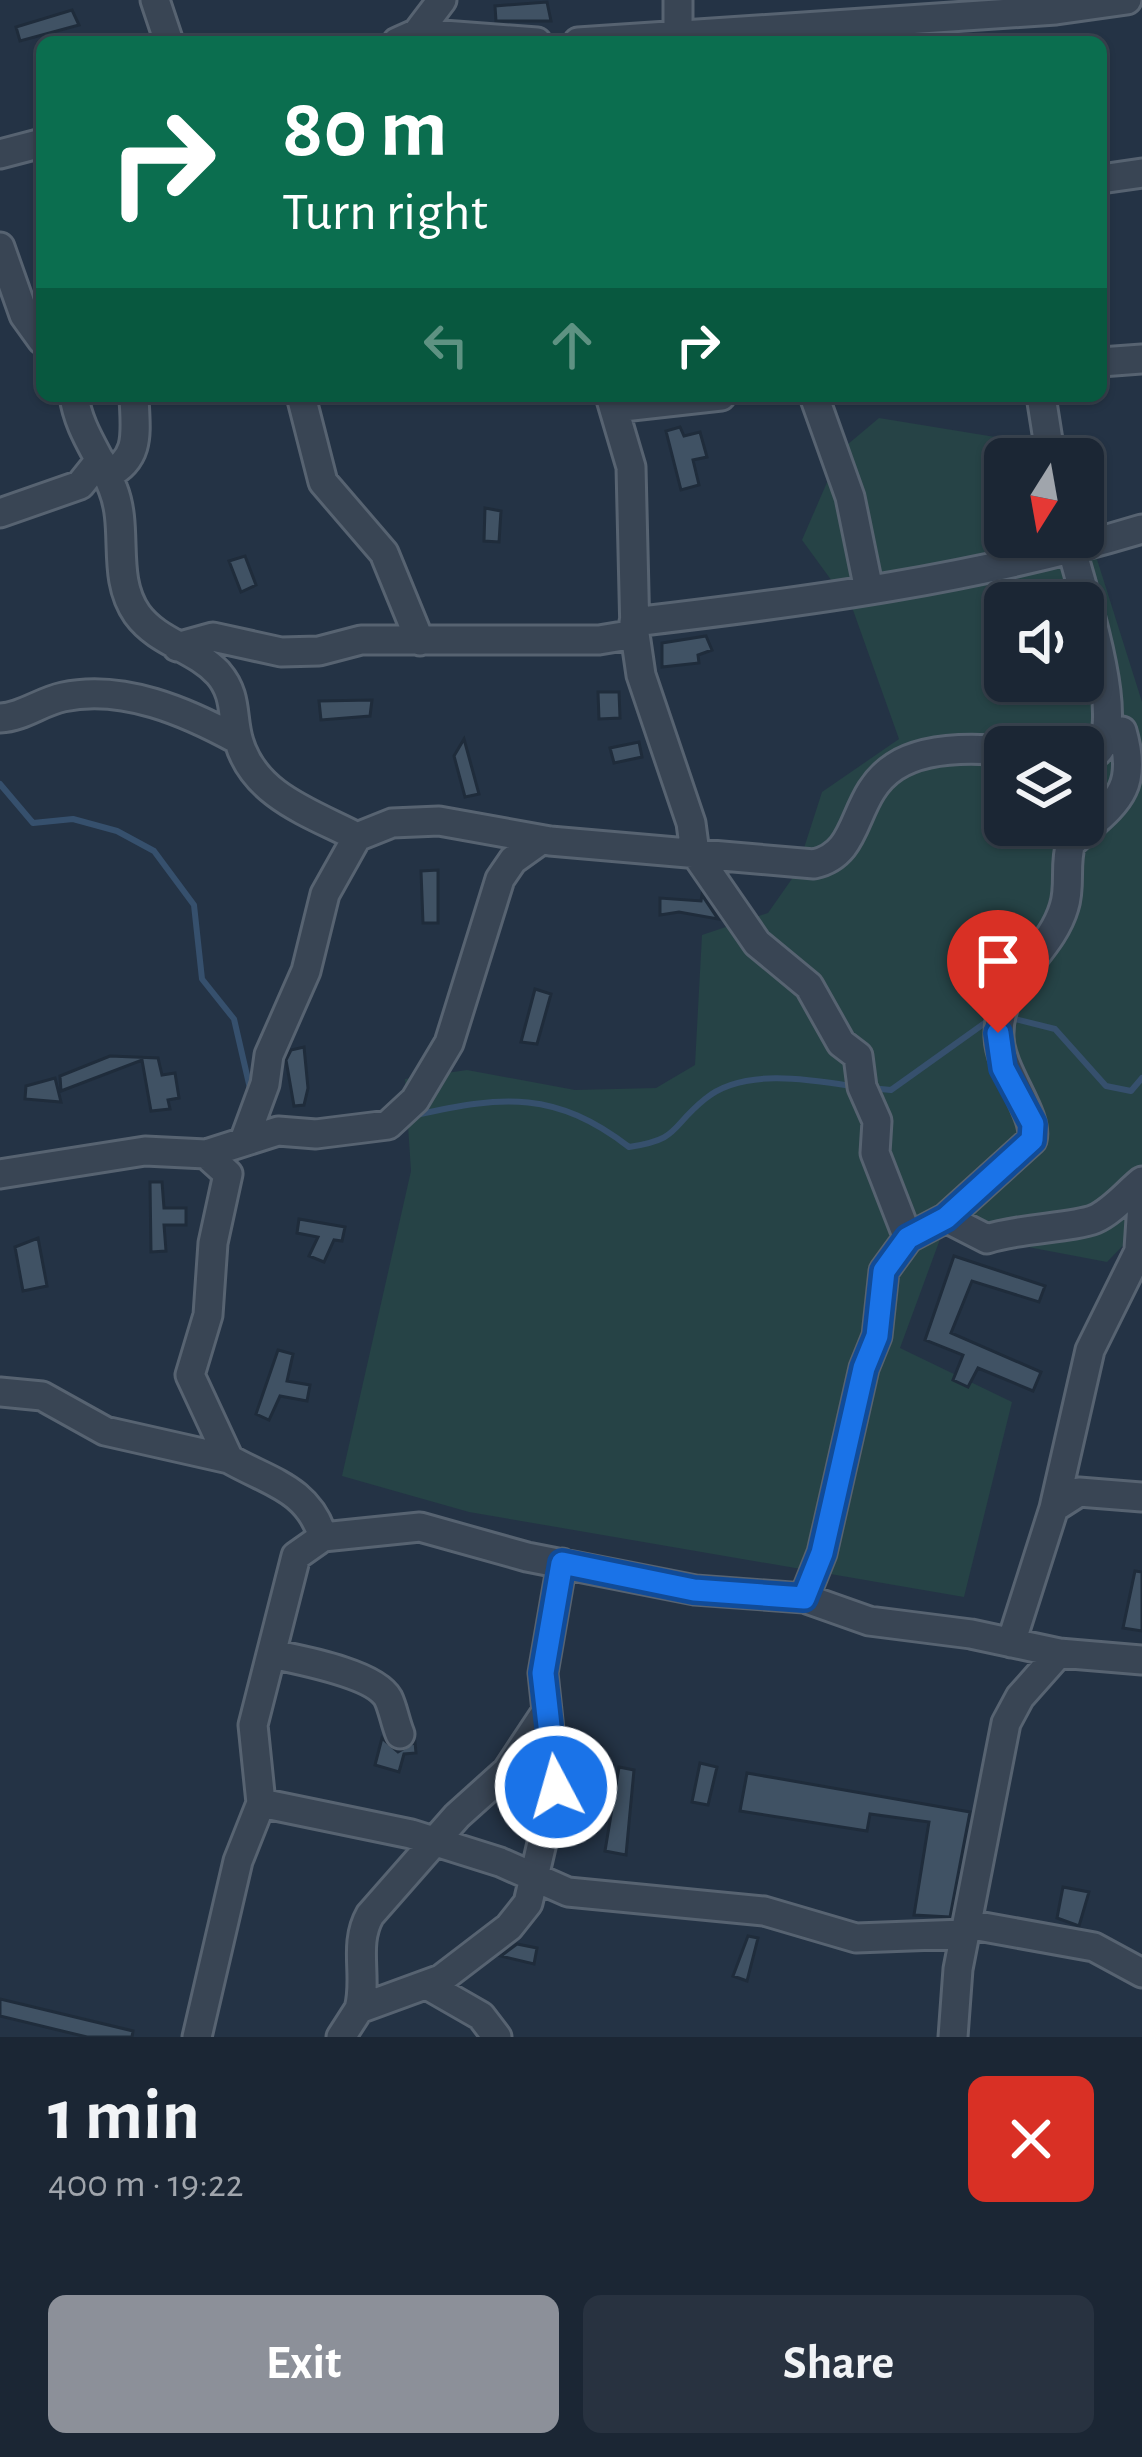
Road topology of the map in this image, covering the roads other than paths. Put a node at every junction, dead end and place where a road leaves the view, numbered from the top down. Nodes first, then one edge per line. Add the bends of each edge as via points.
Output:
1 (155, 0) edge
2 (442, 0) edge
3 (678, 0) edge
4 (1127, 0) edge
5 (967, 29) edge
6 (167, 36) edge
7 (409, 36) edge
8 (692, 36) edge
9 (754, 36) edge
10 (36, 145) edge
11 (0, 154) edge
12 (1142, 173) edge
13 (1107, 177) edge
14 (0, 247) edge
15 (22, 316) edge
16 (1142, 359) edge
17 (1107, 362) edge
18 (76, 402) edge
19 (134, 402) edge
20 (303, 402) edge
21 (612, 402) edge
22 (816, 402) edge
23 (1042, 402) edge
24 (1048, 438) edge
25 (104, 468) junction
26 (0, 513) edge
27 (1142, 529) edge
28 (1104, 537) edge
29 (1009, 558) edge
30 (1075, 558) edge
31 (869, 590) junction
32 (634, 628) junction
33 (420, 641) junction
34 (176, 647) junction
35 (0, 718) edge
36 (1122, 731) junction
37 (238, 740) junction
38 (984, 750) edge
39 (1104, 750) edge
40 (357, 837) junction
41 (541, 840) junction
42 (695, 853) junction
43 (244, 1141) junction
44 (206, 1154) junction
45 (0, 1174) edge
46 (1142, 1181) edge
47 (1142, 1204) edge
48 (946, 1218) junction
49 (908, 1238) junction
50 (1141, 1247) edge
51 (0, 1392) edge
52 (229, 1459) junction
53 (1142, 1497) edge
54 (1054, 1508) junction
55 (322, 1537) junction
56 (562, 1563) junction
57 (804, 1598) junction
58 (1010, 1643) junction
59 (1059, 1653) junction
60 (272, 1654) junction
61 (1142, 1660) edge
62 (546, 1712) junction
63 (400, 1734) dead end
64 (261, 1803) junction
65 (434, 1841) junction
66 (537, 1881) junction
67 (966, 1929) junction
68 (1142, 1973) edge
69 (427, 1985) junction
70 (358, 2009) junction
71 (197, 2037) edge
72 (341, 2037) edge
73 (497, 2037) edge
74 (953, 2037) edge

1 - 6 street
2 - 7 street
3 - 8 street
4 - 5 street
5 - 9 street
10 - 11 street
12 - 13 street
14 - 15 street
16 - 17 street
18 - 25 street
19 - 25 street via 136,446 125,466
20 - 33 street via 323,482 384,553
21 - 32 street via 631,466
22 - 31 street via 850,496
23 - 24 street
25 - 26 street via 80,485
25 - 34 street via 122,524 126,594
27 - 28 street
29 - 31 street
30 - 36 street via 1109,646
31 - 32 street
32 - 33 street via 599,640
32 - 42 street
33 - 34 street via 281,652 213,637
34 - 37 street via 218,673 235,701
35 - 37 street via 65,696 133,697
36 - 39 street
36 - 48 street via 1131,764 1122,797 1071,843 1064,909 1020,970 1002,1015 1003,1068 1033,1124 1032,1140
37 - 40 street via 254,777
38 - 42 street via 936,748 886,770 832,860
40 - 41 street via 392,823 439,820
40 - 43 street via 325,894
41 - 42 street
41 - 43 street via 500,879 449,1043 415,1100 378,1128 278,1131
42 - 49 street via 745,928 809,986 841,1043 858,1056 877,1121 874,1153
43 - 44 street
44 - 45 street via 145,1150
44 - 52 street via 228,1174 208,1315 190,1375
46 - 48 street via 1082,1223 987,1238
47 - 50 street
48 - 49 street
49 - 57 street via 884,1271 877,1336
50 - 54 street via 1090,1350
51 - 52 street via 41,1396 105,1431
52 - 55 street via 288,1487 308,1504
53 - 54 street via 1079,1492
54 - 58 street
55 - 56 street via 407,1526
55 - 60 street via 296,1556
56 - 57 street via 694,1590
56 - 62 street via 545,1654
57 - 58 street via 869,1621
58 - 59 street
59 - 61 street
59 - 67 street via 1006,1723
60 - 63 street via 379,1688
60 - 64 street via 253,1725
62 - 65 street via 507,1771
62 - 66 street via 556,1787
64 - 65 street
64 - 71 street via 238,1861
65 - 66 street
65 - 70 street via 362,1930
66 - 67 street via 604,1898 764,1911 856,1938
66 - 69 street via 509,1927
67 - 68 street via 1094,1947
67 - 74 street
69 - 70 street
69 - 73 street via 481,2016
70 - 72 street

